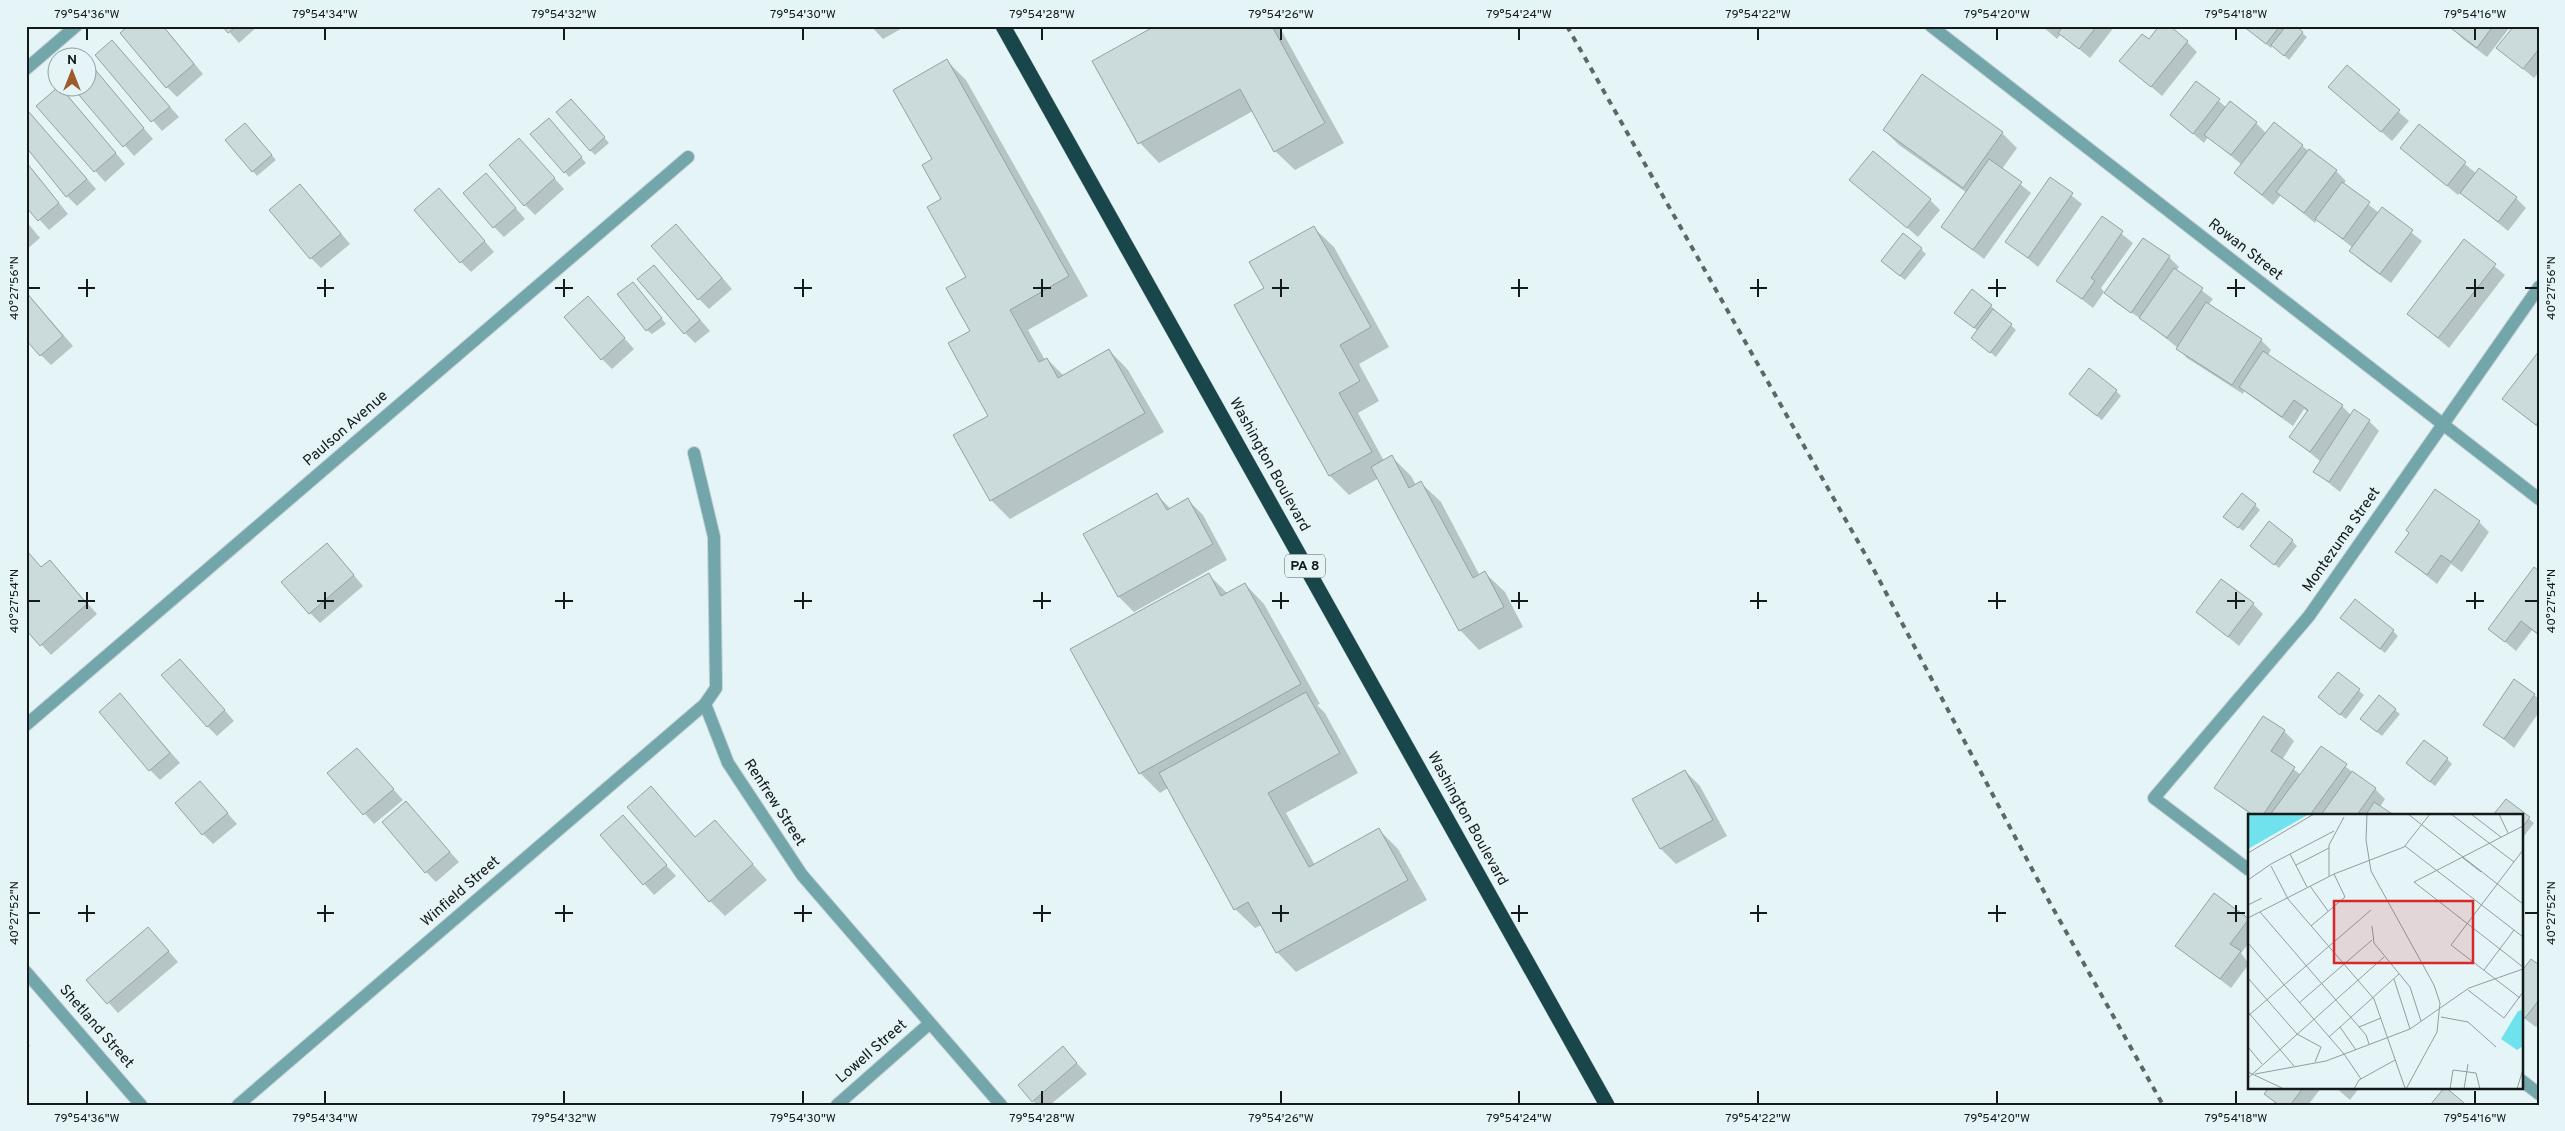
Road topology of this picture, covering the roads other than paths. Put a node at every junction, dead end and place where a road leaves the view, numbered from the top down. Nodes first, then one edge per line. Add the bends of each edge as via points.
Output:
1 (76, 26) edge
2 (1003, 26) edge
3 (1931, 26) edge
4 (26, 69) edge
5 (688, 157) dead end
6 (2539, 287) edge
7 (2441, 424) junction
8 (694, 453) dead end
9 (2539, 498) edge
10 (705, 704) junction
11 (26, 725) edge
12 (2248, 869) edge
13 (26, 972) edge
14 (929, 1024) junction
15 (2522, 1081) edge
16 (2539, 1094) edge
17 (141, 1105) edge
18 (238, 1105) edge
19 (837, 1105) edge
20 (1001, 1105) edge
21 (1607, 1105) edge

1 - 4 street
2 - 21 highway, Washington Boulevard / PA 8
3 - 7 street, Rowan Street
5 - 11 street, Paulson Avenue
6 - 7 street, Montezuma Street
7 - 9 street, Rowan Street
7 - 12 street, Montezuma Street via 2309,616 2154,798
8 - 10 street via 714,537 716,688
10 - 14 street, Renfrew Street via 728,763 802,875
10 - 18 street, Winfield Street
13 - 17 street, Shetland Street
14 - 19 street, Lowell Street
14 - 20 street, Renfrew Street
15 - 16 street

